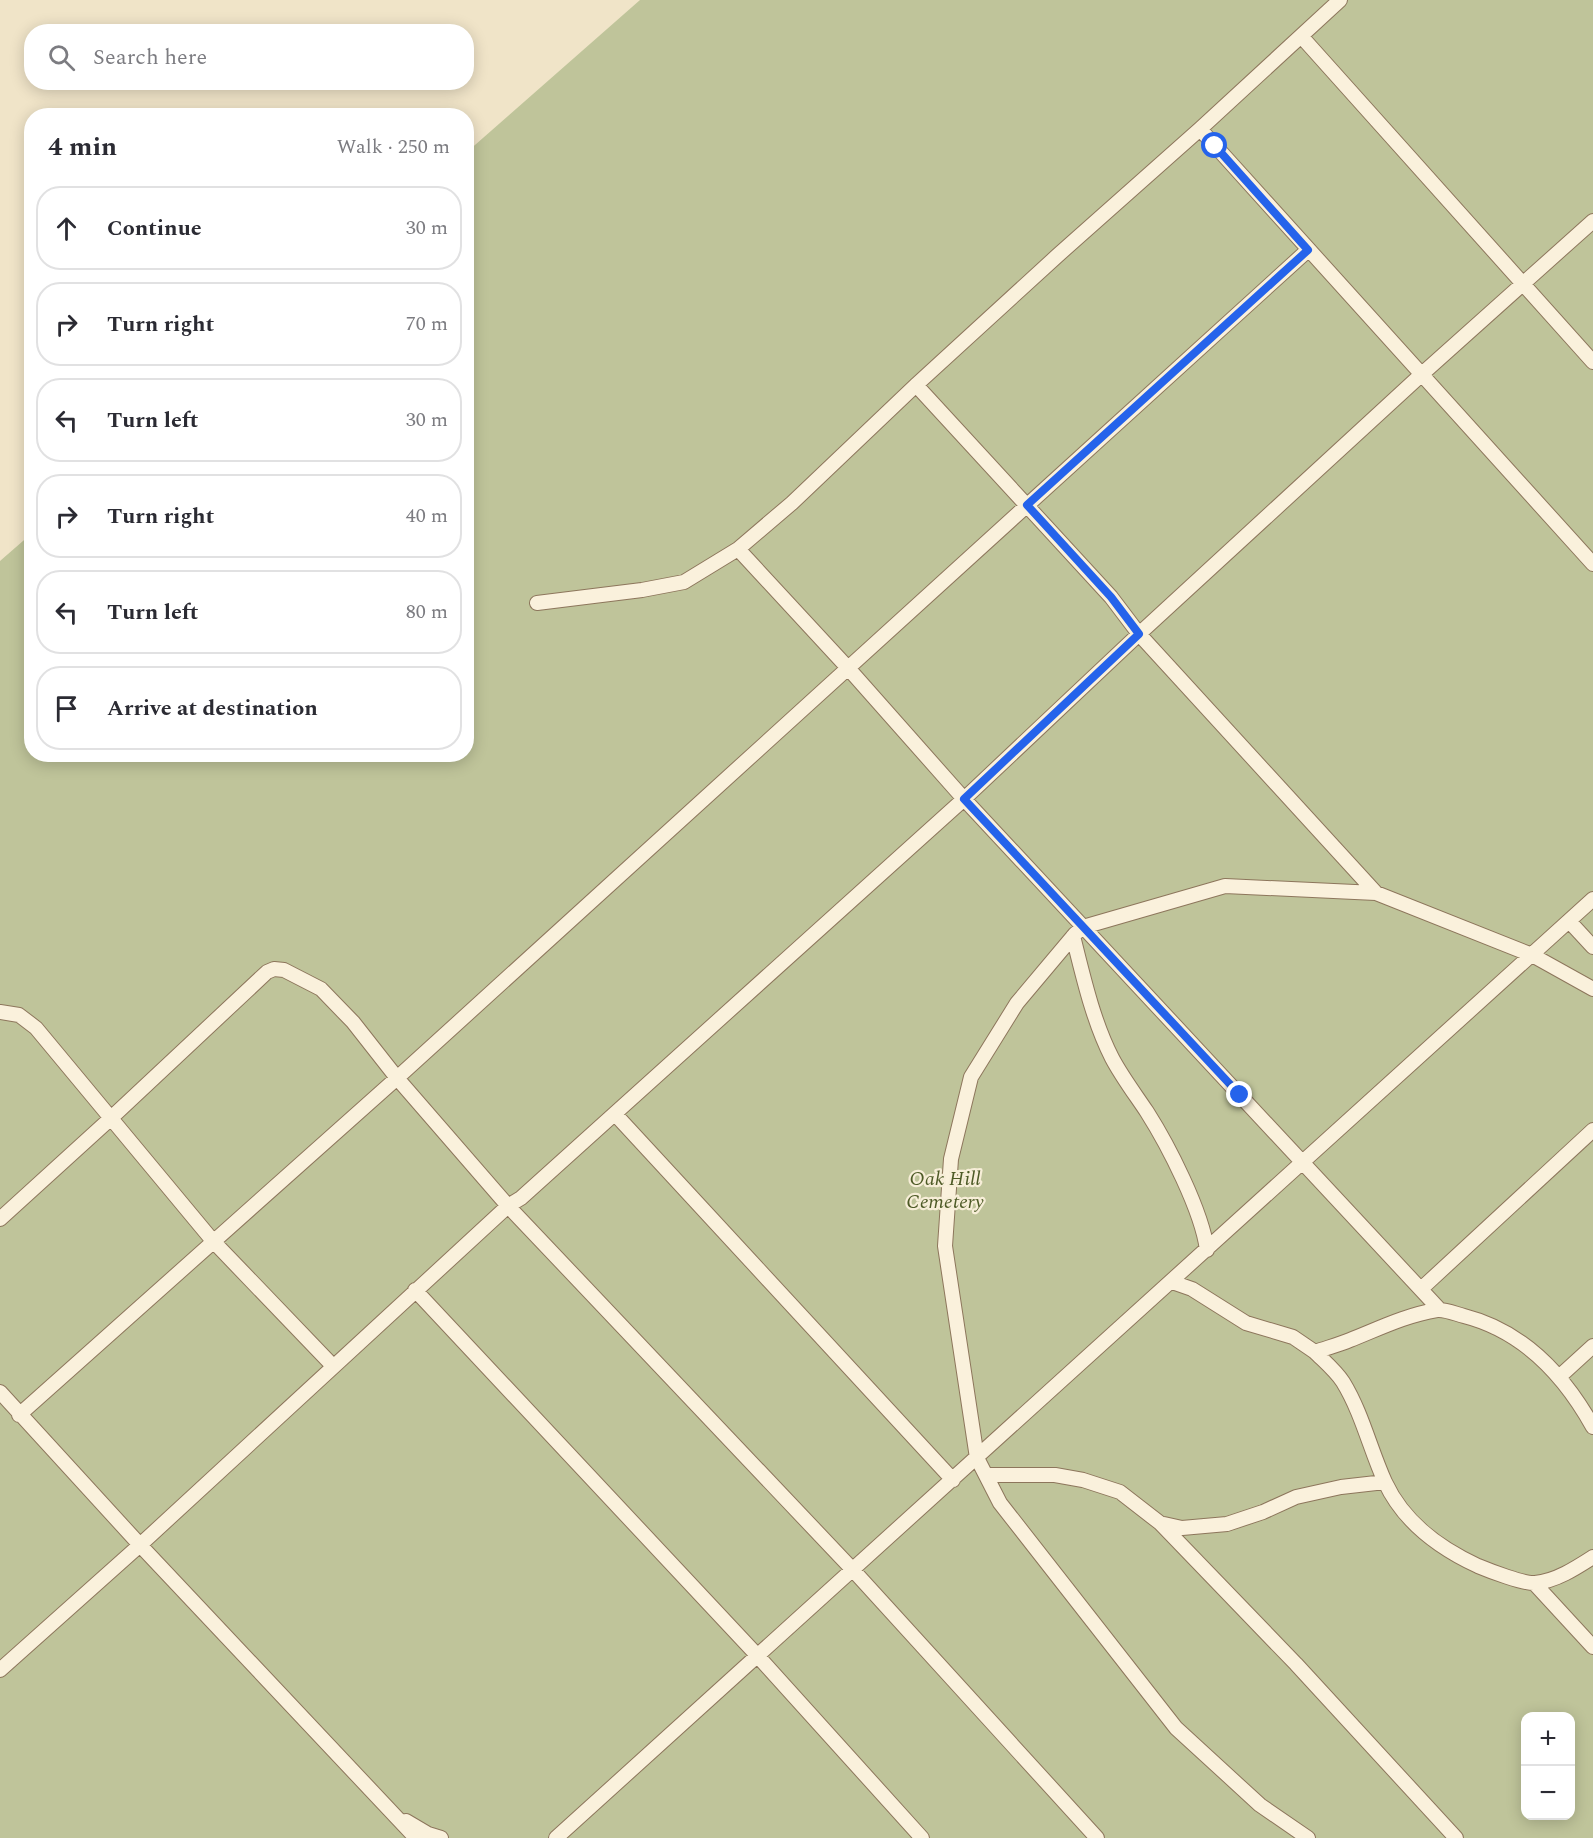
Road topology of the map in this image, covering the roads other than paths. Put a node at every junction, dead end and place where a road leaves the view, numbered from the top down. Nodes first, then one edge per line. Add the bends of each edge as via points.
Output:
1 (1340, 0) edge
2 (1301, 36) junction
3 (1200, 129) junction
4 (1593, 221) edge
5 (1308, 250) junction
6 (1523, 284) junction
7 (1593, 362) edge
8 (1422, 374) junction
9 (916, 385) junction
10 (1027, 505) junction
11 (738, 549) junction
12 (1593, 564) edge
13 (537, 603) dead end
14 (1139, 634) junction
15 (848, 668) junction
16 (964, 799) junction
17 (1376, 893) junction
18 (1593, 900) edge
19 (1569, 921) junction
20 (1078, 932) junction
21 (1593, 947) edge
22 (1532, 955) junction
23 (1593, 989) edge
24 (0, 1012) edge
25 (397, 1078) junction
26 (615, 1114) junction
27 (110, 1119) junction
28 (1593, 1130) edge
29 (1304, 1163) junction
30 (508, 1206) junction
31 (0, 1219) edge
32 (213, 1241) junction
33 (1207, 1250) junction
34 (1172, 1282) junction
35 (1421, 1289) junction
36 (416, 1290) junction
37 (1440, 1310) junction
38 (1593, 1346) edge
39 (1315, 1352) junction
40 (333, 1366) junction
41 (1559, 1377) junction
42 (0, 1392) edge
43 (19, 1415) junction
44 (1593, 1427) edge
45 (977, 1458) junction
46 (986, 1475) junction
47 (953, 1480) junction
48 (1385, 1482) junction
49 (1160, 1523) junction
50 (140, 1545) junction
51 (1593, 1557) edge
52 (853, 1570) junction
53 (1534, 1583) junction
54 (1593, 1647) edge
55 (758, 1656) junction
56 (0, 1670) edge
57 (392, 1812) junction
58 (416, 1838) edge
59 (441, 1838) edge
60 (556, 1838) edge
61 (922, 1838) edge
62 (1097, 1838) edge
63 (1308, 1838) edge
64 (1456, 1838) edge

1 - 2 lane
2 - 3 lane
2 - 6 lane
3 - 5 lane
3 - 9 lane
4 - 6 lane
5 - 8 lane
5 - 10 lane
6 - 7 lane
6 - 8 lane
8 - 12 lane
8 - 14 lane
9 - 10 lane
9 - 11 lane
10 - 14 lane via 1111,597
10 - 15 lane
11 - 13 lane via 684,582
11 - 15 lane
14 - 16 lane
14 - 17 lane
15 - 16 lane
15 - 25 lane
16 - 20 lane
16 - 26 lane
17 - 20 lane via 1225,886
17 - 22 lane
18 - 19 lane
19 - 21 lane
19 - 22 lane
20 - 29 lane
20 - 33 lane via 1092,1004 1108,1049 1182,1178
20 - 45 lane via 1017,1003 971,1077 951,1159 945,1246
22 - 23 lane
22 - 29 lane
24 - 27 lane via 19,1015 36,1028
25 - 27 lane via 321,989 274,969
25 - 30 lane
25 - 32 lane
26 - 30 lane
26 - 47 lane
27 - 31 lane
27 - 32 lane
28 - 35 lane
29 - 33 lane
29 - 35 lane
30 - 36 lane
30 - 52 lane
32 - 40 lane
32 - 43 lane
33 - 34 lane
34 - 39 lane via 1192,1289 1246,1323 1293,1337
34 - 45 lane
35 - 37 lane
36 - 40 lane
36 - 55 lane
37 - 39 lane via 1408,1317
37 - 41 lane via 1503,1330
38 - 41 lane
39 - 48 lane via 1342,1380
40 - 50 lane
41 - 44 lane
42 - 43 lane
43 - 50 lane
45 - 46 lane
45 - 47 lane
46 - 49 lane via 1055,1475 1083,1480 1120,1492
46 - 63 lane via 1000,1503 1176,1728 1260,1805
47 - 52 lane
48 - 49 lane via 1296,1497 1227,1524 1182,1528
48 - 53 lane via 1409,1519 1451,1553
49 - 64 lane
50 - 56 lane
50 - 57 lane
51 - 53 lane via 1565,1574
52 - 55 lane
52 - 62 lane
53 - 54 lane
55 - 60 lane
55 - 61 lane
57 - 58 lane
57 - 59 lane

